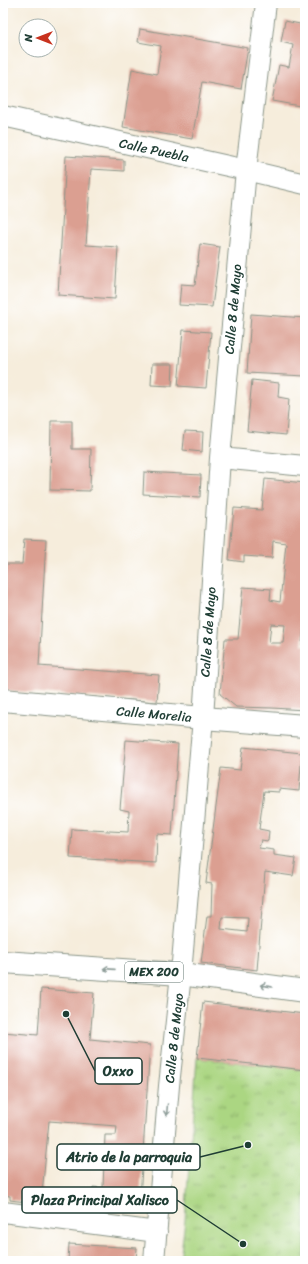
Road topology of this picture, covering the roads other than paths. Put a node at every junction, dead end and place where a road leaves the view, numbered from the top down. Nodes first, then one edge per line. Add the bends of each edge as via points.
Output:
1 (266, 3) edge
2 (3, 116) edge
3 (246, 170) junction
4 (305, 184) edge
5 (220, 458) junction
6 (305, 466) edge
7 (3, 700) edge
8 (203, 718) junction
9 (305, 726) edge
10 (3, 962) edge
11 (181, 974) junction
12 (305, 991) edge
13 (3, 1212) edge
14 (157, 1232) junction
15 (154, 1261) edge

1 - 3 street, Calle 8 de Mayo
2 - 3 street, Calle Puebla
3 - 4 street, Calle Puebla
3 - 5 street, Calle 8 de Mayo
5 - 6 street
5 - 8 street, Calle 8 de Mayo
7 - 8 main road, Calle Morelia
8 - 9 main road, Calle Morelia
8 - 11 street, Calle 8 de Mayo
11 -> 10 main road, MEX 200
12 -> 11 main road, MEX 200
11 -> 14 street, Calle 8 de Mayo
13 - 14 street
14 - 15 street, Calle 8 de Mayo

